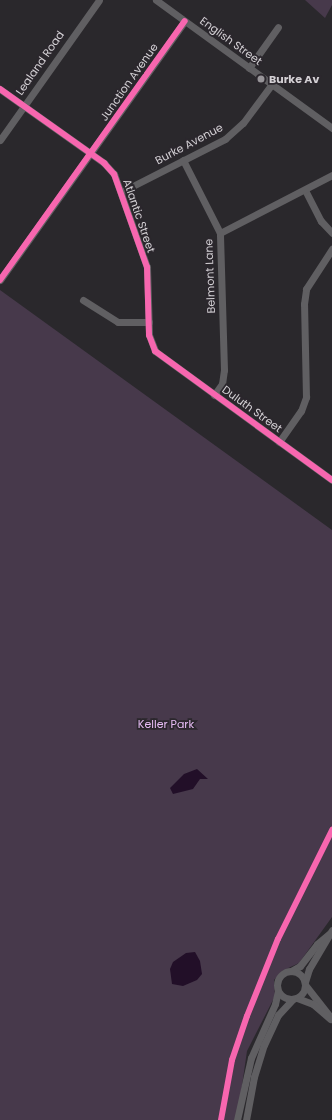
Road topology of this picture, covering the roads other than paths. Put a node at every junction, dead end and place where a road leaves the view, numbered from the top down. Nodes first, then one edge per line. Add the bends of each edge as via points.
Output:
1 (99, 0) edge
2 (156, 0) edge
3 (185, 21) junction
4 (278, 27) dead end
5 (249, 68) junction
6 (272, 84) junction
7 (0, 89) edge
8 (24, 106) junction
9 (332, 128) edge
10 (0, 140) edge
11 (90, 154) junction
12 (183, 160) junction
13 (332, 175) edge
14 (305, 190) junction
15 (121, 192) junction
16 (220, 233) junction
17 (332, 234) edge
18 (332, 249) edge
19 (0, 280) edge
20 (82, 300) dead end
21 (149, 322) junction
22 (159, 355) joint
23 (214, 395) junction
24 (279, 442) junction
25 (332, 480) edge
26 (331, 932) edge
27 (290, 971) junction
28 (306, 984) junction
29 (278, 991) junction
30 (294, 999) junction
31 (332, 1020) edge
32 (237, 1120) edge
33 (246, 1120) edge

1 - 8 street, Lealand Road
2 - 3 street, English Street
3 - 5 street, English Street
3 - 11 street, Junction Avenue
4 - 5 street
5 - 6 street, English Street
6 - 9 street, English Street
6 - 12 street, Burke Avenue via 235,131
7 - 8 street, Atlantic Street
8 - 10 street, Lealand Road
8 - 11 street, Atlantic Street
11 - 15 street, Atlantic Street via 109,168
11 - 19 street, Junction Avenue
12 - 15 street, Burke Avenue
12 - 16 street
13 - 14 street, Belmont Lane
14 - 16 street, Belmont Lane
14 - 17 street via 321,221
15 - 21 street, Atlantic Street via 147,267
16 - 23 street, Belmont Lane via 224,370 222,384
18 - 24 street via 306,289 306,397 301,411
20 - 21 street via 118,322
21 - 22 street, Atlantic Street via 150,341
22 - 23 street, Duluth Street
23 - 24 street, Duluth Street
24 - 25 street, Duluth Street
26 - 27 street via 317,944 300,966
26 - 28 street via 309,969
27 - 28 street via 300,974
27 - 29 street via 283,973 278,979
28 - 30 street via 303,993
28 - 31 street
29 - 30 street via 283,998
29 - 32 street via 275,1004 251,1058
30 - 31 street via 313,1004
30 - 33 street via 278,1014 264,1045 254,1077

